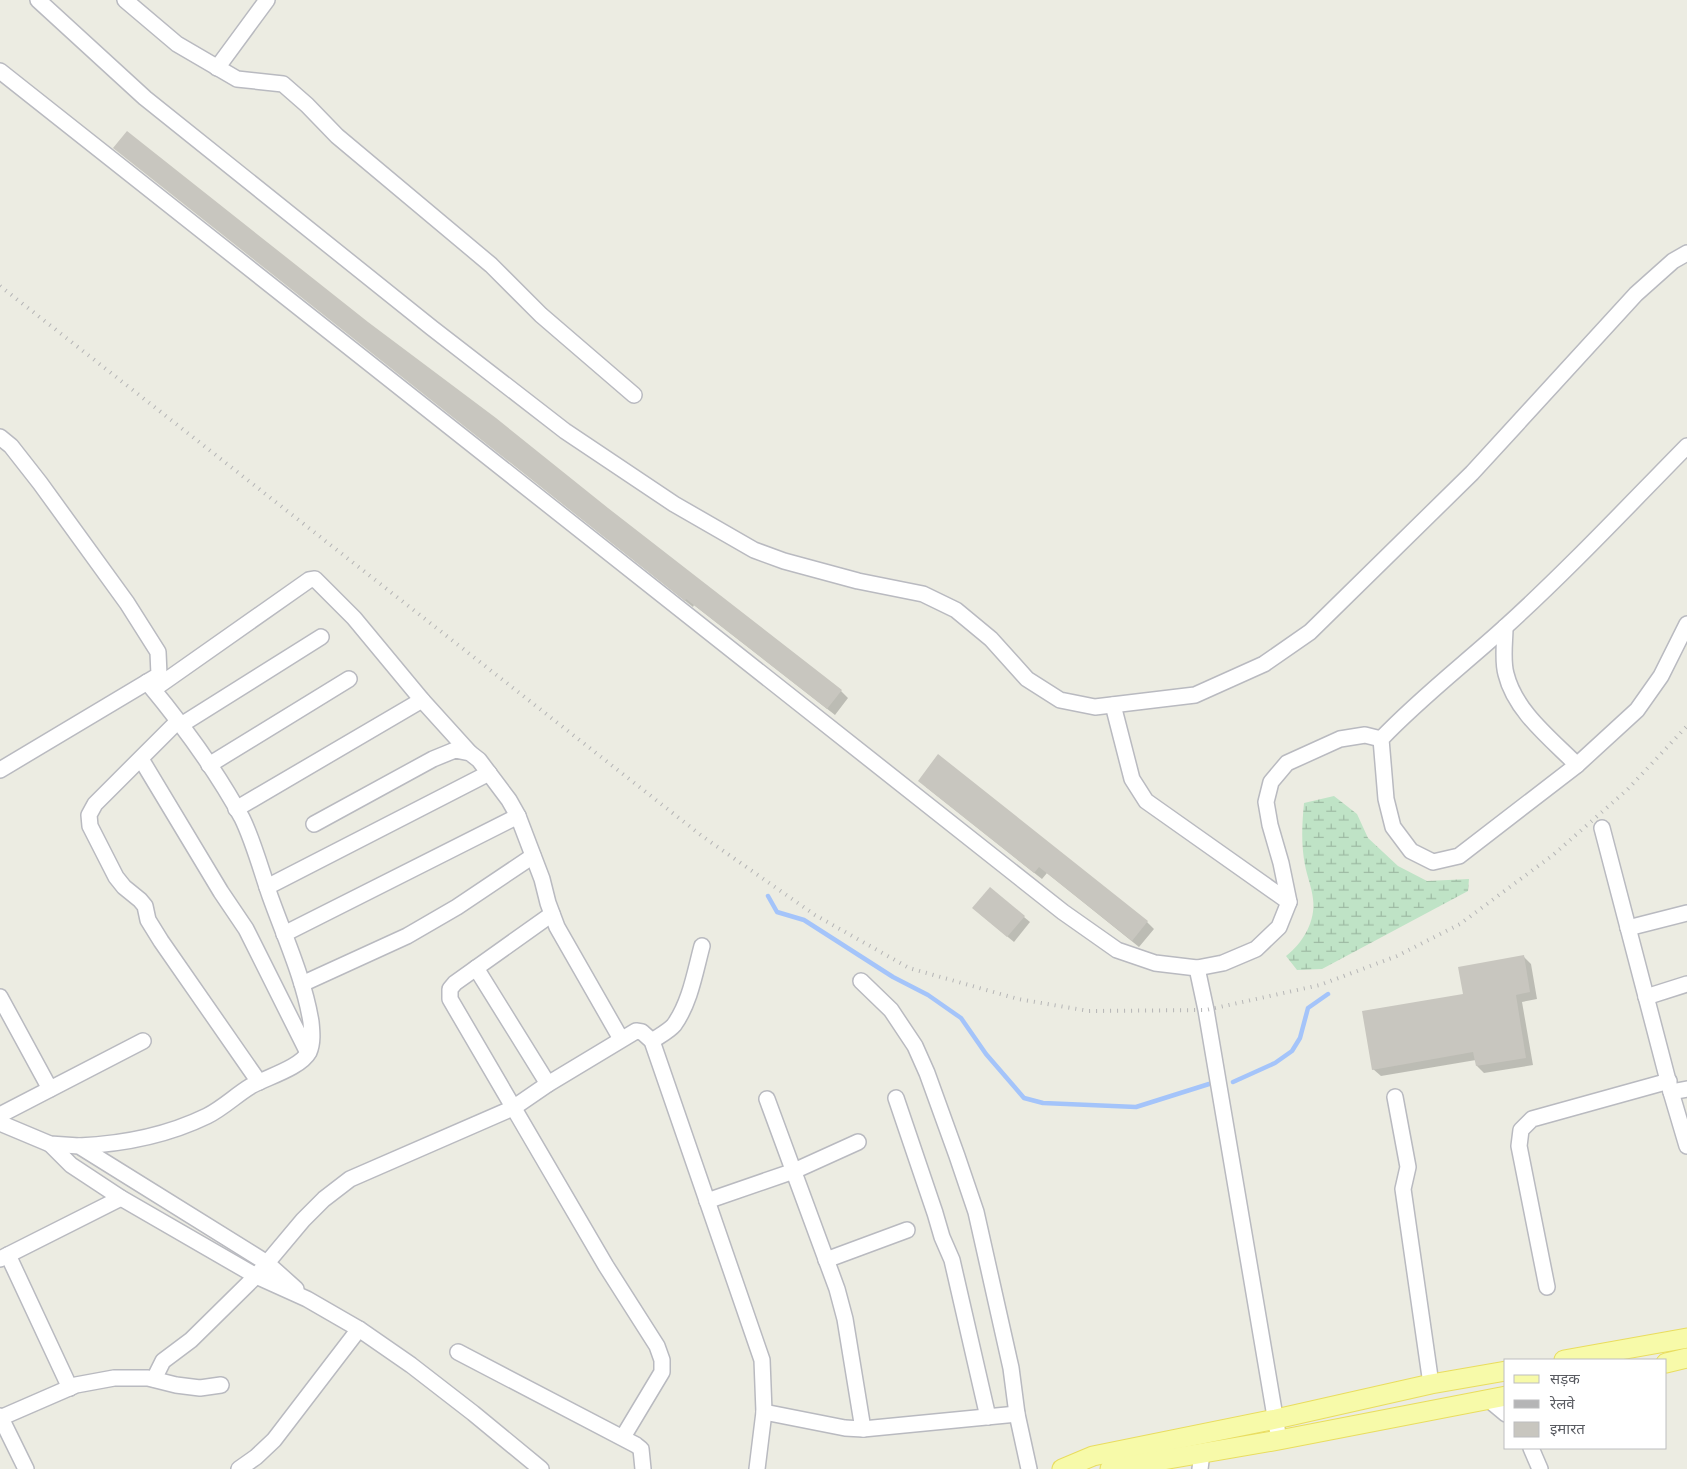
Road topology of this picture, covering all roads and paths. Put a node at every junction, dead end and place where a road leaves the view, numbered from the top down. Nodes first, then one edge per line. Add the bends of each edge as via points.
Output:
1 (38, 0) edge
2 (125, 0) edge
3 (267, 0) edge
4 (217, 68) junction
5 (0, 71) edge
6 (1687, 253) edge
7 (634, 395) dead end
8 (0, 437) edge
9 (1687, 446) edge
10 (1687, 624) edge
11 (1506, 627) junction
12 (321, 637) dead end
13 (349, 679) dead end
14 (150, 685) junction
15 (422, 700) junction
16 (1113, 705) junction
17 (179, 723) junction
18 (1381, 739) junction
19 (470, 753) junction
20 (141, 759) junction
21 (209, 765) junction
22 (1577, 765) junction
23 (0, 770) edge
24 (489, 773) junction
25 (236, 809) junction
26 (518, 816) junction
27 (314, 824) dead end
28 (1602, 828) dead end
29 (533, 856) junction
30 (267, 887) junction
31 (1289, 902) junction
32 (1687, 913) edge
33 (552, 914) junction
34 (1628, 928) junction
35 (284, 934) junction
36 (702, 946) dead end
37 (476, 968) junction
38 (1197, 968) junction
39 (861, 981) dead end
40 (302, 984) junction
41 (1687, 984) edge
42 (0, 997) edge
43 (1646, 998) junction
44 (620, 1040) junction
45 (144, 1041) dead end
46 (652, 1041) junction
47 (308, 1052) junction
48 (259, 1082) junction
49 (548, 1084) junction
50 (1670, 1087) junction
51 (50, 1089) junction
52 (1687, 1089) edge
53 (1395, 1097) dead end
54 (896, 1098) dead end
55 (767, 1099) dead end
56 (513, 1108) junction
57 (1, 1122) edge
58 (858, 1142) dead end
59 (50, 1144) junction
60 (80, 1146) junction
61 (1687, 1146) edge
62 (794, 1171) junction
63 (120, 1198) junction
64 (707, 1201) junction
65 (907, 1230) dead end
66 (4, 1257) edge
67 (826, 1260) junction
68 (267, 1263) junction
69 (256, 1276) junction
70 (1547, 1288) dead end
71 (307, 1299) junction
72 (359, 1328) junction
73 (1687, 1338) edge
74 (458, 1352) dead end
75 (1687, 1358) edge
76 (1570, 1359) edge
77 (1667, 1363) edge
78 (1504, 1371) edge
79 (154, 1379) junction
80 (1431, 1384) junction
81 (221, 1385) dead end
82 (70, 1388) junction
83 (1497, 1398) edge
84 (1504, 1410) edge
85 (764, 1412) junction
86 (1017, 1414) junction
87 (0, 1417) edge
88 (988, 1417) junction
89 (1276, 1419) junction
90 (862, 1429) junction
91 (622, 1437) junction
92 (1279, 1440) junction
93 (1531, 1449) edge
94 (1202, 1461) edge
95 (26, 1469) edge
96 (238, 1469) edge
97 (541, 1469) edge
98 (643, 1469) edge
99 (757, 1469) edge
100 (1029, 1469) edge
101 (1062, 1469) edge
102 (1110, 1469) edge
103 (1540, 1469) edge

1 - 16 street via 146,98 432,328 565,431 674,504 762,553 923,594 956,610 991,640 1027,679 1060,700 1095,707
2 - 4 street via 177,44
3 - 4 street
4 - 7 street via 237,79 283,84 336,136 491,265 541,315
5 - 38 street via 1063,912 1117,950 1155,963
6 - 16 street via 1636,294 1472,473 1310,632 1264,664 1195,695
8 - 14 street via 40,483 127,603 158,652 159,675
9 - 11 street
10 - 22 street via 1661,676 1637,710
11 - 18 street via 1404,714
11 - 22 street via 1505,672 1514,697
12 - 17 street
13 - 21 street
14 - 15 street via 315,579 354,618
14 - 17 street
14 - 23 street
15 - 19 street
15 - 25 street
16 - 31 street via 1132,779 1146,801
17 - 20 street
17 - 21 street
18 - 22 street via 1386,799 1393,827 1411,851 1433,862 1459,856
18 - 31 street via 1365,735 1340,740 1287,763 1271,782 1266,802
19 - 24 street
19 - 27 street via 455,750 433,759
20 - 47 street via 220,892 246,929
20 - 48 street via 95,804 89,815 90,826 116,877 142,902 161,941
21 - 25 street
24 - 26 street
24 - 30 street
25 - 30 street
26 - 29 street
26 - 35 street
28 - 34 street
29 - 33 street
29 - 40 street via 407,936
30 - 35 street
31 - 38 street via 1279,927 1256,949 1223,963
32 - 34 street
33 - 37 street
33 - 44 street
34 - 43 street
35 - 40 street
36 - 46 street via 680,1014 673,1026
37 - 49 street
37 - 56 street via 455,983 450,989 450,999
38 - 89 street
39 - 86 street via 906,1030 943,1115 976,1212 1011,1368
40 - 47 street via 311,1023 312,1042
41 - 43 street
42 - 51 street
43 - 50 street
44 - 46 street via 636,1031
44 - 49 street
45 - 51 street
46 - 64 street
47 - 48 street via 300,1062
48 - 60 street via 208,1116 157,1135
49 - 56 street
50 - 52 street
50 - 61 street
50 - 70 street via 1532,1119 1522,1130 1519,1146
51 - 57 street
53 - 80 street via 1408,1167 1402,1189
54 - 88 street via 952,1260
55 - 62 street
56 - 68 street via 350,1178 303,1220
56 - 91 street via 657,1346 662,1360 662,1372
57 - 59 street
58 - 62 street
59 - 60 street
59 - 63 street via 71,1165
60 - 68 street
62 - 64 street
62 - 67 street
63 - 66 street
63 - 69 street
64 - 85 street via 762,1360
65 - 67 street
66 - 82 street
67 - 90 street via 845,1319
68 - 69 street
68 - 71 street
69 - 71 street
69 - 79 street via 191,1340 163,1360
71 - 72 street
72 - 96 street via 274,1440
72 - 97 street via 427,1377
73 - 76 main road
74 - 91 street
75 - 77 main road
78 - 80 main road
79 - 81 street via 200,1388
79 - 82 street via 114,1378
80 - 89 main road
82 - 87 street
83 - 84 street
83 - 92 main road
85 - 90 street
85 - 99 street
86 - 88 street
86 - 100 street
87 - 95 street
88 - 90 street
89 - 92 street
89 - 101 main road via 1093,1456
91 - 98 street via 641,1449
92 - 94 main road
93 - 103 street
94 - 102 main road

